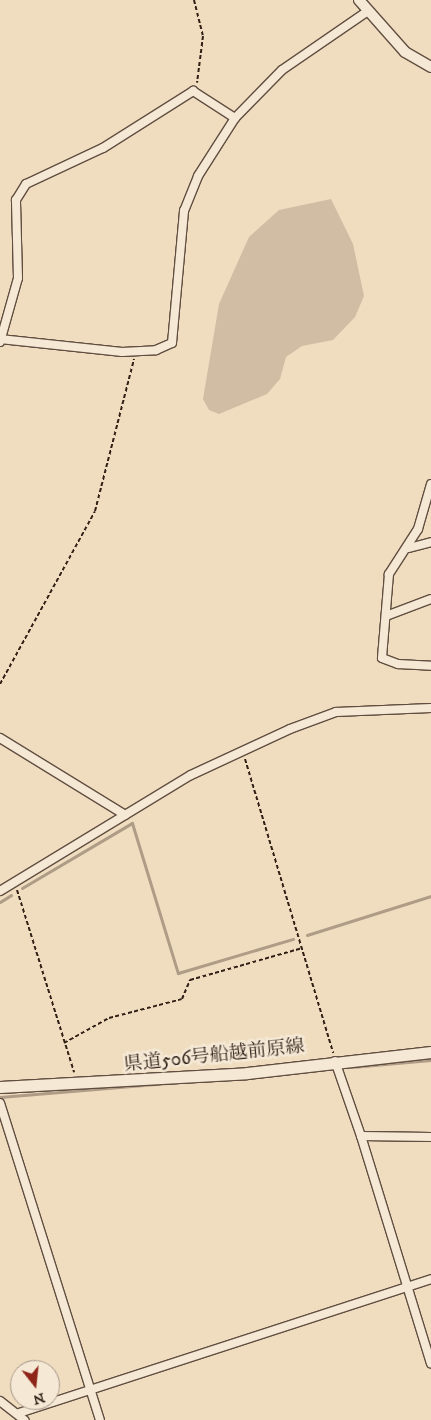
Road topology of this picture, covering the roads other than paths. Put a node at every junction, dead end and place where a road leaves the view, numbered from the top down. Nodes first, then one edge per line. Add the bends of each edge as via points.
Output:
1 (359, 0) edge
2 (368, 11) junction
3 (431, 67) edge
4 (234, 118) junction
5 (0, 340) edge
6 (430, 487) edge
7 (431, 542) edge
8 (409, 548) junction
9 (431, 599) edge
10 (386, 616) junction
11 (431, 666) edge
12 (431, 708) edge
13 (0, 738) edge
14 (126, 815) junction
15 (0, 892) edge
16 (431, 1052) edge
17 (335, 1060) junction
18 (0, 1087) edge
19 (0, 1104) edge
20 (361, 1136) junction
21 (431, 1137) edge
22 (431, 1279) edge
23 (407, 1288) junction
24 (431, 1363) edge
25 (90, 1390) junction
26 (0, 1400) edge
27 (21, 1417) edge
28 (100, 1420) edge

1 - 2 street
2 - 3 street via 405,52
2 - 4 street via 282,70
4 - 5 street via 193,91 103,148 21,190 14,222 18,278
4 - 5 street via 198,176 184,210 175,284 175,339 164,348 136,352
6 - 8 street
7 - 8 street
8 - 10 street via 389,574
9 - 10 street
10 - 11 street via 385,662
12 - 14 street via 336,712 243,750
13 - 14 street
14 - 15 street
16 - 17 main road, 県道506号船越前原線
17 - 18 main road, 県道506号船越前原線 via 79,1086
17 - 20 street
19 - 25 street
20 - 21 street
20 - 23 street
22 - 23 street
23 - 24 street
23 - 25 street
25 - 27 street
25 - 28 street
26 - 27 street

